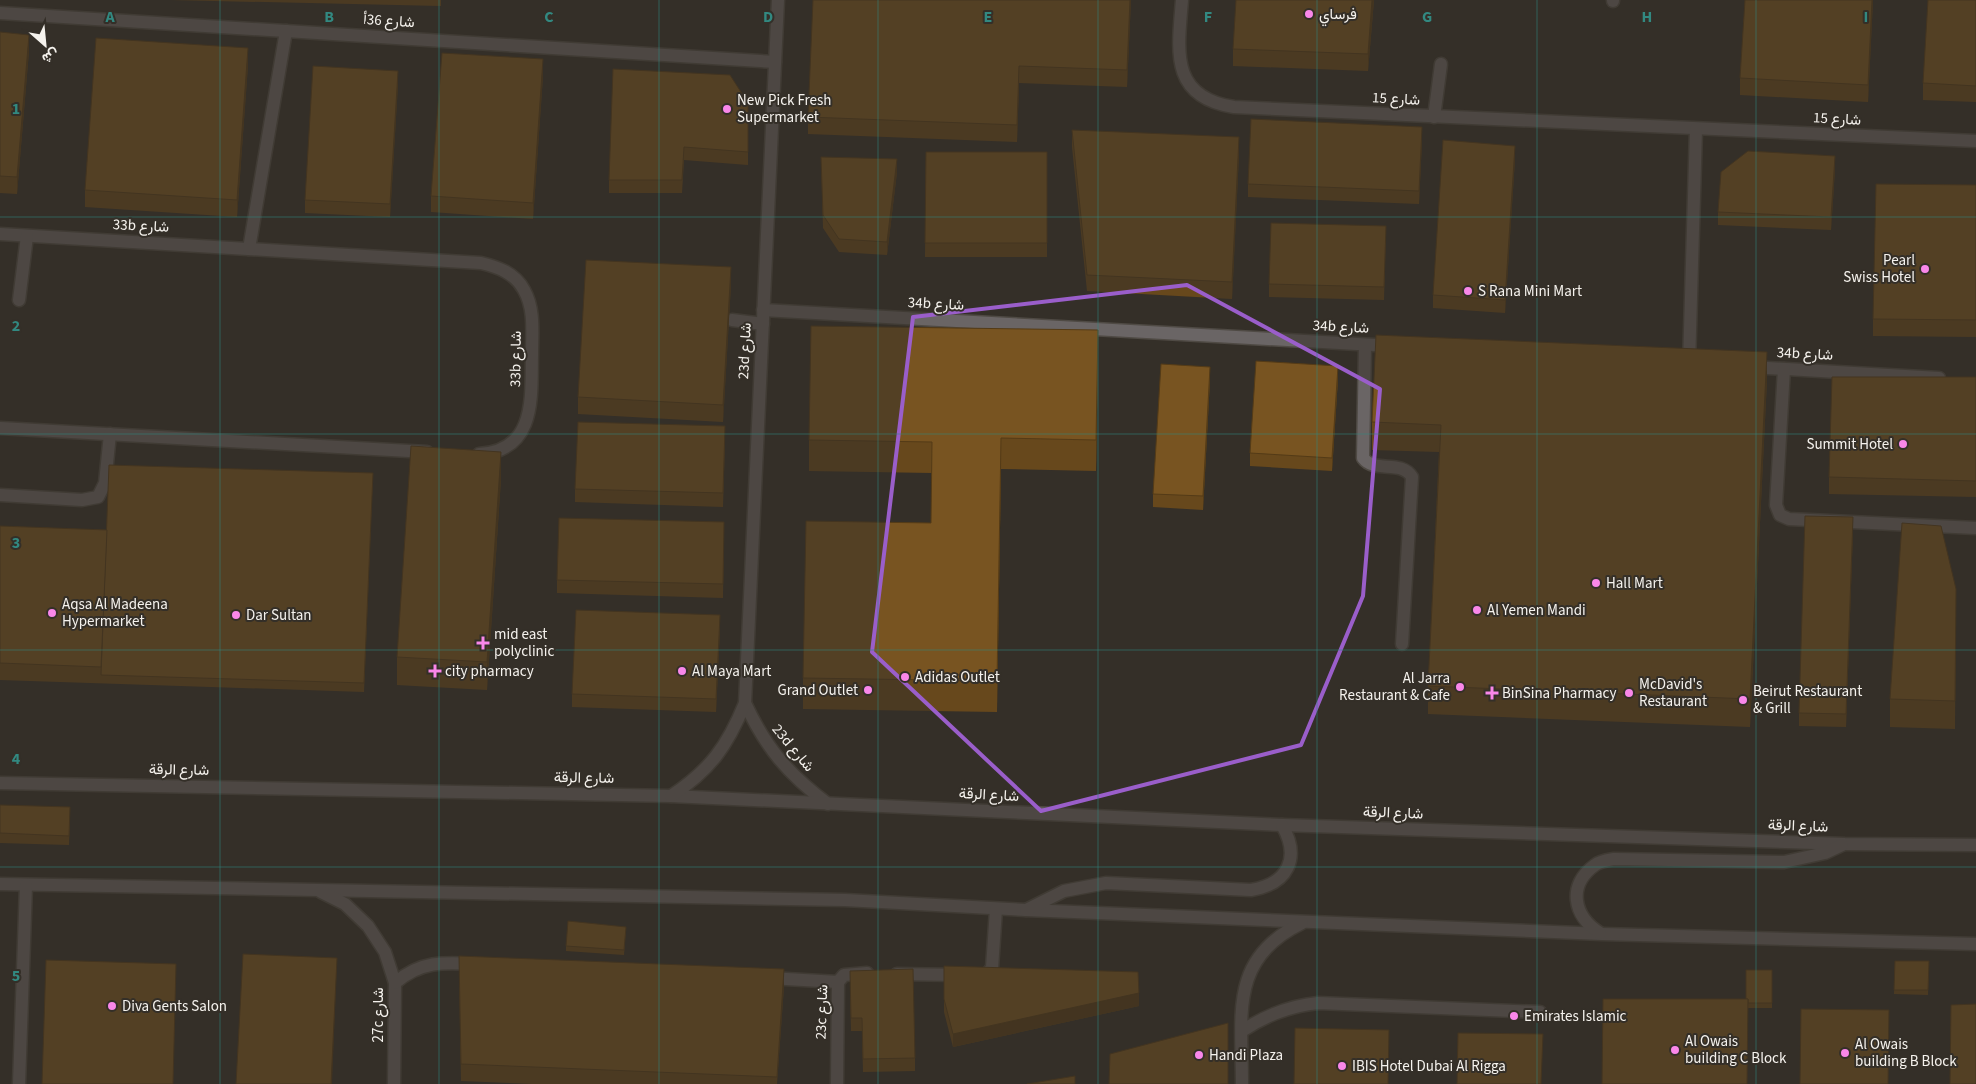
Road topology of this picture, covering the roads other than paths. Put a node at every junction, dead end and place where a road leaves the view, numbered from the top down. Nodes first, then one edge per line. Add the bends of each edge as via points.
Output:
1 (778, 0) edge
2 (1182, 0) edge
3 (0, 13) edge
4 (286, 31) junction
5 (775, 62) junction
6 (1441, 64) dead end
7 (1434, 117) junction
8 (1696, 129) junction
9 (1976, 141) edge
10 (0, 234) edge
11 (27, 236) junction
12 (249, 249) junction
13 (19, 300) dead end
14 (763, 310) junction
15 (732, 320) edge
16 (763, 324) junction
17 (1365, 345) junction
18 (1404, 347) edge
19 (1689, 364) edge
20 (1737, 366) edge
21 (1784, 369) junction
22 (1957, 379) edge
23 (0, 428) edge
24 (110, 434) junction
25 (442, 453) edge
26 (462, 454) edge
27 (0, 495) edge
28 (1976, 528) edge
29 (1402, 644) dead end
30 (745, 703) junction
31 (0, 783) edge
32 (670, 796) junction
33 (828, 804) junction
34 (1282, 825) junction
35 (1845, 844) junction
36 (1976, 845) edge
37 (0, 884) edge
38 (26, 884) junction
39 (316, 890) junction
40 (996, 908) junction
41 (1026, 910) junction
42 (1306, 921) junction
43 (1602, 934) junction
44 (1976, 944) edge
45 (485, 964) edge
46 (759, 978) edge
47 (838, 982) junction
48 (396, 983) junction
49 (1540, 1012) dead end
50 (1242, 1031) junction
51 (19, 1084) edge
52 (394, 1084) edge
53 (837, 1084) edge
54 (1242, 1084) edge

1 - 5 street, 23d شارع
2 - 7 street, شارع 15 via 1178,52 1181,69 1189,85 1216,105
3 - 4 street, شارع 36أ
4 - 5 street, شارع 36أ
4 - 12 street
5 - 14 street, 23d شارع
6 - 7 street
7 - 8 street, شارع 15
8 - 9 street, شارع 15
8 - 19 street
10 - 11 street, 33b شارع
11 - 12 street, 33b شارع
11 - 13 street
12 - 26 street, 33b شارع via 481,263 513,276 531,305 529,416 521,433 508,446 490,454
14 - 16 street, 23d شارع
14 - 17 street, 34b شارع
15 - 16 street
16 - 30 street, 23d شارع
17 - 18 street, 34b شارع
17 - 29 street via 1363,458 1370,465 1405,470 1412,477
20 - 21 street, 34b شارع
21 - 22 street, 34b شارع
21 - 28 street via 1776,505 1780,515 1789,519
23 - 24 street
24 - 25 street
24 - 27 street via 105,483 98,496 82,500
30 - 32 street, 23d شارع via 717,758 696,779
30 - 33 street, 23d شارع via 759,733 778,760 801,784
31 - 32 street, شارع الرقة
32 - 33 street, شارع الرقة
33 - 34 street, شارع الرقة
34 - 35 street, شارع الرقة
34 - 41 street via 1292,853 1288,868 1279,880 1266,887 1251,890 1106,883 1064,891
35 - 36 street, شارع الرقة
35 - 43 street via 1825,853 1784,862 1614,859 1597,863 1584,875 1577,891 1578,909 1587,925
37 - 38 street
38 - 39 street
38 - 51 street
39 - 40 street via 845,900
39 - 48 street, 27c شارع via 345,904 368,926 386,952
40 - 41 street
40 - 47 street, 23c شارع via 992,968 986,975 849,973
41 - 42 street
42 - 43 street
42 - 50 street via 1281,933 1260,952 1247,977
43 - 44 street
45 - 48 street via 432,963 406,973
46 - 47 street
47 - 53 street, 23c شارع
48 - 52 street, 27c شارع
49 - 50 street via 1318,1003 1278,1011
50 - 54 street

